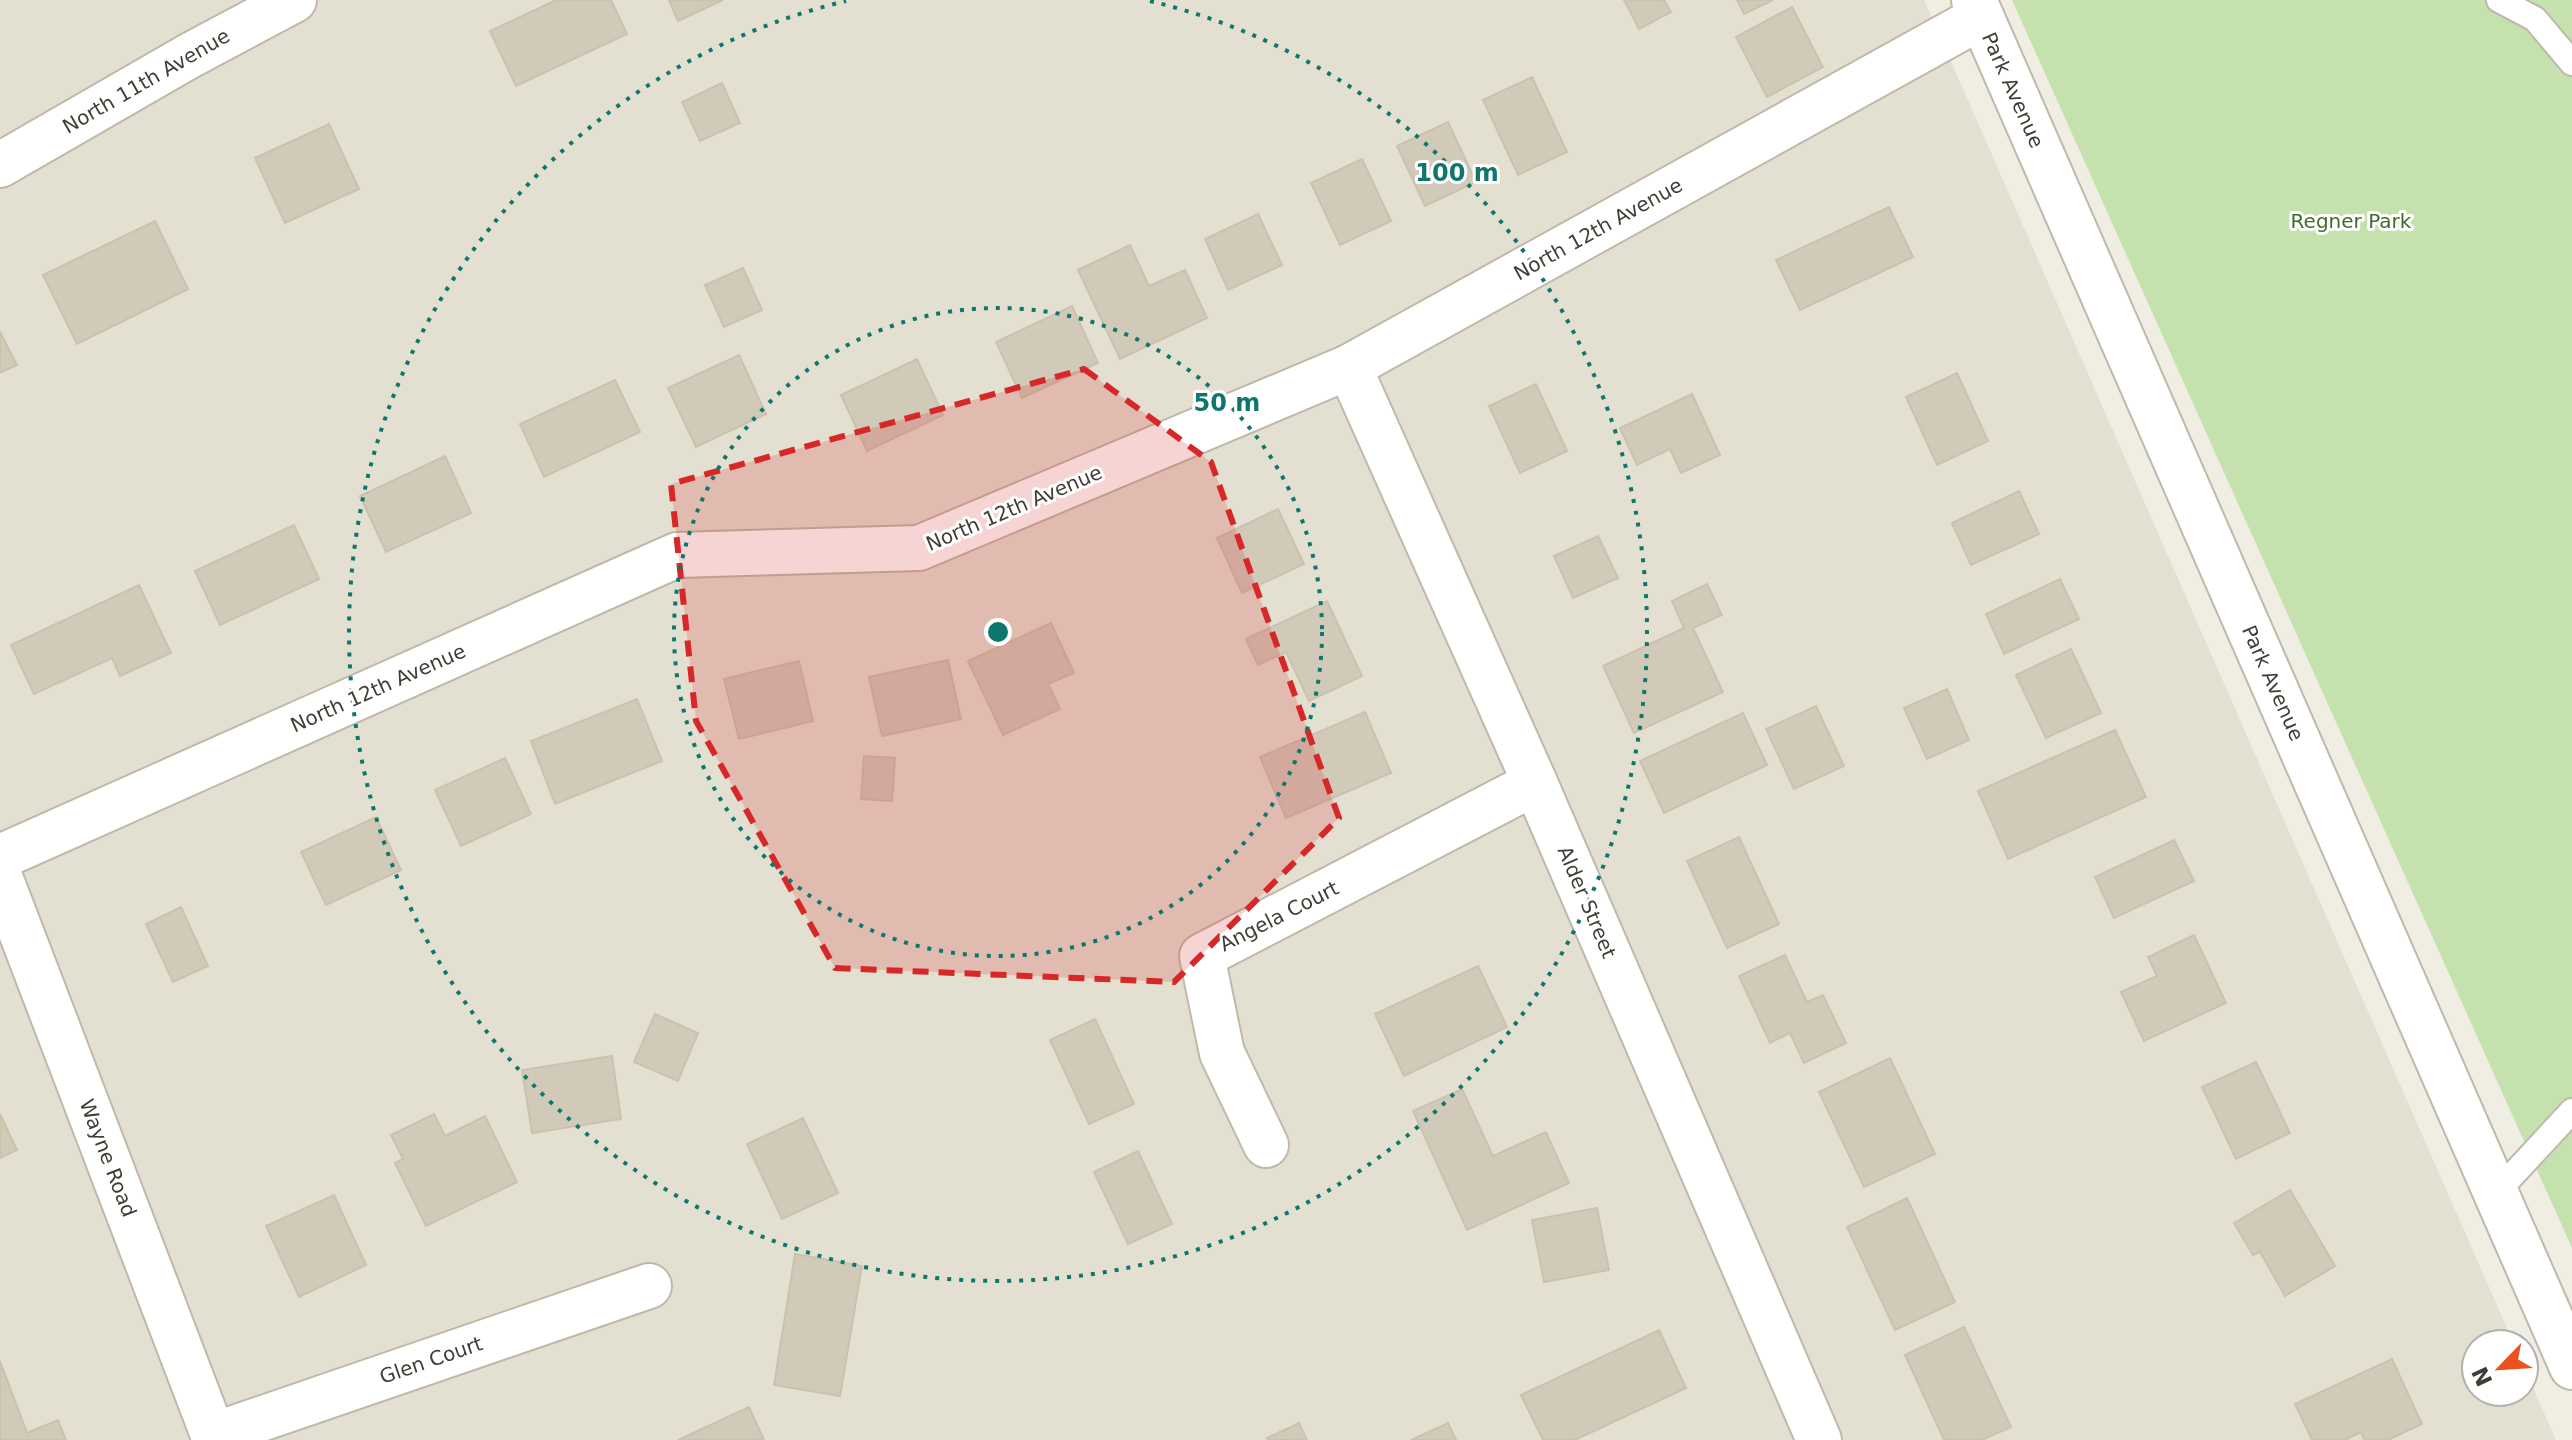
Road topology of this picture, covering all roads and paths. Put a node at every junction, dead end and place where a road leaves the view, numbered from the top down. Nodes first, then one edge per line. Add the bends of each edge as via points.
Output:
1 (294, 0) edge
2 (2499, 0) edge
3 (1978, 8) edge
4 (2572, 63) edge
5 (0, 165) edge
6 (1349, 367) junction
7 (1535, 783) junction
8 (0, 857) edge
9 (0, 877) edge
10 (2572, 1111) edge
11 (1266, 1145) dead end
12 (2496, 1193) junction
13 (649, 1286) dead end
14 (2572, 1367) edge
15 (215, 1437) edge
16 (1812, 1438) edge

1 - 5 street, North 11th Avenue
2 - 4 lane via 2535,19
3 - 6 street, North 12th Avenue
3 - 12 street, Park Avenue
6 - 7 street, Alder Street
6 - 8 street, North 12th Avenue via 919,548 677,555
7 - 11 street, Angela Court via 1202,956 1222,1053
7 - 16 street, Alder Street
9 - 15 street, Wayne Road
10 - 12 lane
12 - 14 street, Park Avenue
13 - 15 street, Glen Court

